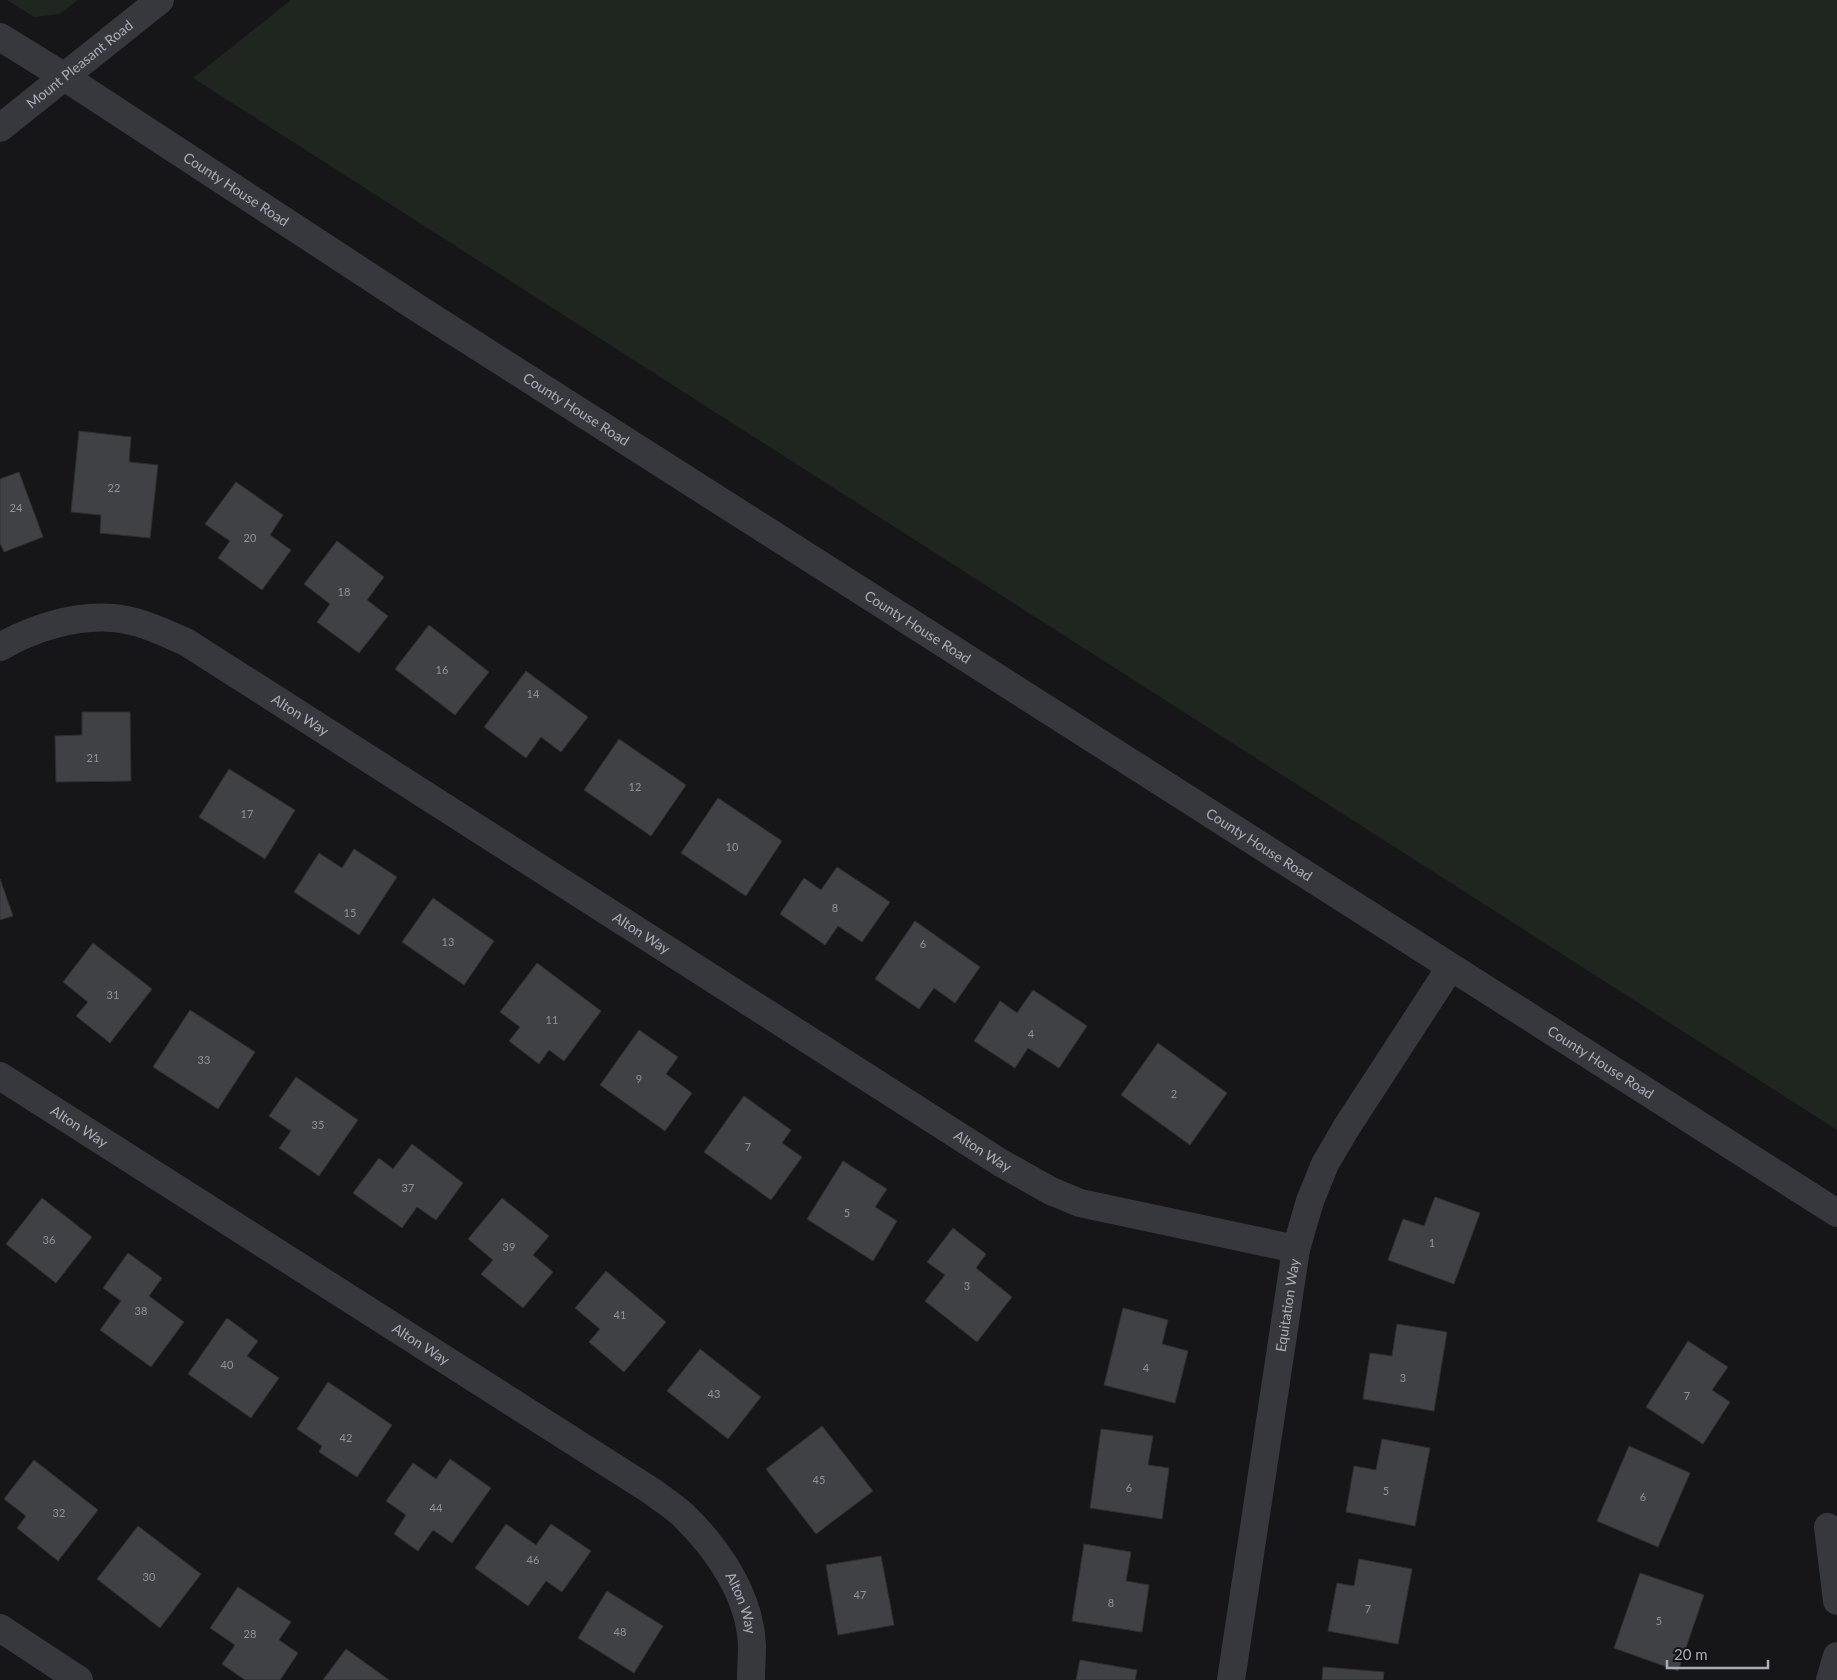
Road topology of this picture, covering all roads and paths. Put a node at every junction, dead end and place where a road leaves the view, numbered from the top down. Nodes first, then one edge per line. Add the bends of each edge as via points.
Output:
1 (160, 0) edge
2 (0, 37) edge
3 (63, 76) junction
4 (0, 128) edge
5 (0, 647) edge
6 (1450, 968) junction
7 (0, 1076) edge
8 (1837, 1213) edge
9 (1296, 1249) junction
10 (1828, 1527) dead end
11 (1837, 1601) edge
12 (0, 1628) edge
13 (1837, 1656) edge
14 (79, 1680) edge
15 (751, 1680) edge
16 (1231, 1680) edge
17 (1830, 1680) edge

1 - 3 street, Mount Pleasant Road
2 - 3 street, County House Road
3 - 4 street, Mount Pleasant Road
3 - 6 street, County House Road via 419,310
5 - 9 street, Alton Way via 56,624 104,618 150,626 186,642 1001,1163 1050,1191 1080,1203
6 - 8 street, County House Road
6 - 9 street, Equitation Way via 1325,1164
7 - 15 street, Alton Way via 629,1476 682,1514 724,1564 740,1596 752,1644
9 - 16 street, Equitation Way
10 - 11 street
12 - 14 street
13 - 17 street

